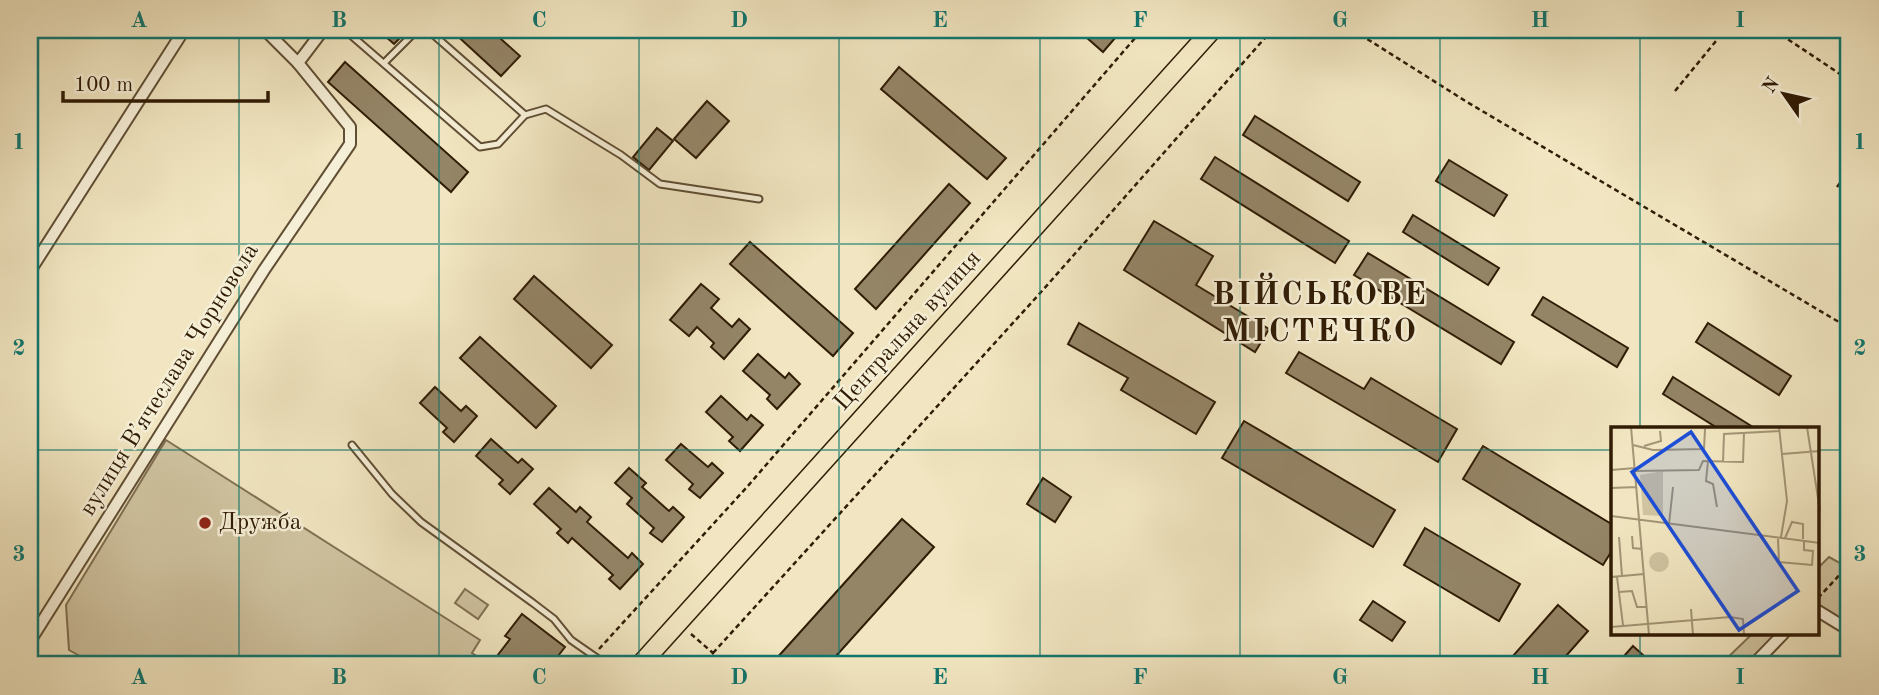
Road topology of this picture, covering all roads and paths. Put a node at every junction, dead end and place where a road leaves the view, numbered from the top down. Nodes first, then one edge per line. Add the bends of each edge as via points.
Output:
1 (184, 30) edge
2 (265, 30) edge
3 (323, 30) edge
4 (345, 30) edge
5 (417, 30) edge
6 (428, 30) edge
7 (1142, 30) edge
8 (1212, 30) edge
9 (1272, 30) edge
10 (1353, 30) edge
11 (1725, 30) edge
12 (1774, 30) edge
13 (298, 62) junction
14 (384, 63) junction
15 (1849, 80) edge
16 (1675, 91) dead end
17 (525, 115) junction
18 (1849, 171) edge
19 (1837, 187) dead end
20 (759, 199) dead end
21 (30, 271) edge
22 (1849, 328) edge
23 (352, 445) dead end
24 (1849, 568) edge
25 (1820, 596) edge
26 (1820, 612) edge
27 (1849, 630) edge
28 (691, 634) dead end
29 (1781, 636) edge
30 (30, 641) edge
31 (713, 653) junction
32 (593, 656) junction
33 (607, 665) edge
34 (640, 665) edge
35 (701, 665) edge
36 (1753, 665) edge

1 - 21 street
2 - 13 street
3 - 13 street
4 - 14 lane
5 - 14 lane
6 - 17 lane
7 - 32 path via 835,386
8 - 34 highway, Центральна вулиця
9 - 31 path
10 - 22 path
11 - 16 path
12 - 15 path
13 - 30 street, вулиця Вʼячеслава Чорновола via 349,127 349,144
14 - 17 lane via 480,147 498,144
17 - 20 lane via 546,109 660,184
18 - 19 path
23 - 32 lane via 421,522 544,611
24 - 25 path
26 - 27 street
28 - 31 path
29 - 36 street
31 - 35 path
32 - 33 lane

